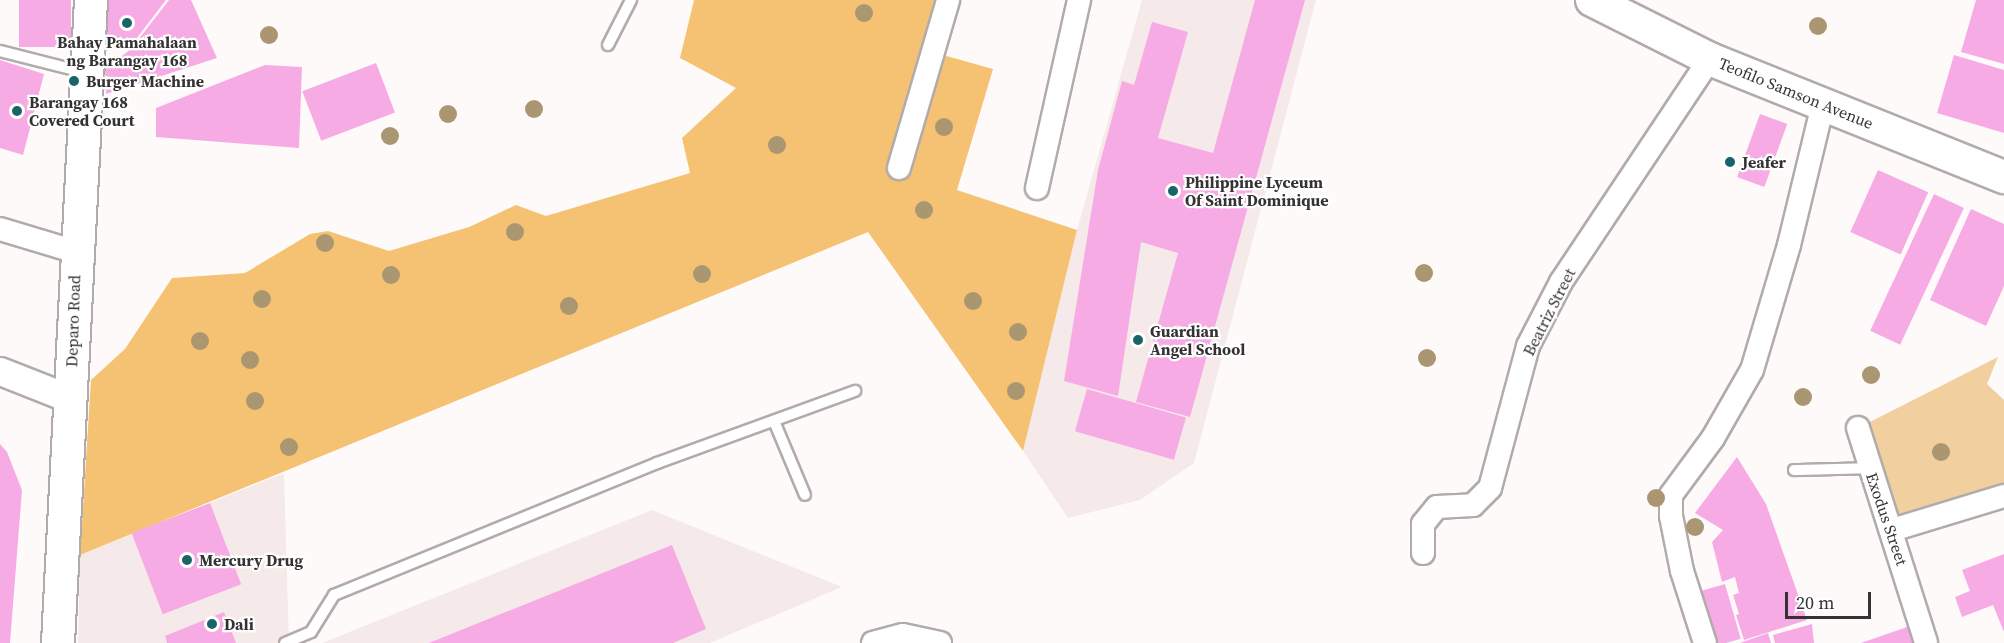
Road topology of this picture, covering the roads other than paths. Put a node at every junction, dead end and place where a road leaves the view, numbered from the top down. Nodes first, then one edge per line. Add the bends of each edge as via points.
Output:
1 (91, 0) edge
2 (630, 0) edge
3 (948, 0) edge
4 (1079, 0) edge
5 (1592, 0) edge
6 (608, 45) dead end
7 (0, 51) edge
8 (1710, 59) junction
9 (86, 73) junction
10 (1823, 104) junction
11 (899, 168) dead end
12 (2004, 177) edge
13 (1037, 188) dead end
14 (0, 229) edge
15 (76, 252) junction
16 (0, 371) edge
17 (855, 391) dead end
18 (71, 399) junction
19 (774, 421) junction
20 (1858, 428) dead end
21 (1870, 468) junction
22 (1794, 470) dead end
23 (805, 495) dead end
24 (2004, 496) edge
25 (1892, 530) junction
26 (1423, 553) dead end
27 (58, 643) edge
28 (285, 643) edge
29 (873, 643) edge
30 (940, 643) edge
31 (1705, 643) edge
32 (1926, 643) edge

1 - 9 main road, Deparo Road
2 - 6 lane
3 - 11 street
4 - 13 street
5 - 8 main road, Teofilo Samson Avenue
7 - 9 lane
8 - 10 main road, Teofilo Samson Avenue
8 - 26 street, Beatriz Street via 1561,282 1528,346 1490,488 1473,506 1437,507 1423,524
9 - 15 main road, Deparo Road
10 - 12 main road, Teofilo Samson Avenue
10 - 31 street via 1789,245 1752,370 1713,438 1671,495 1682,570
14 - 15 street
15 - 18 main road, Deparo Road
16 - 18 street
17 - 19 lane
18 - 27 main road, Deparo Road
19 - 23 lane
19 - 28 lane via 657,463 334,595 311,632
20 - 21 street, Exodus Street
21 - 22 lane
21 - 25 street, Exodus Street
24 - 25 street
25 - 32 street, Exodus Street
29 - 30 street via 903,635

